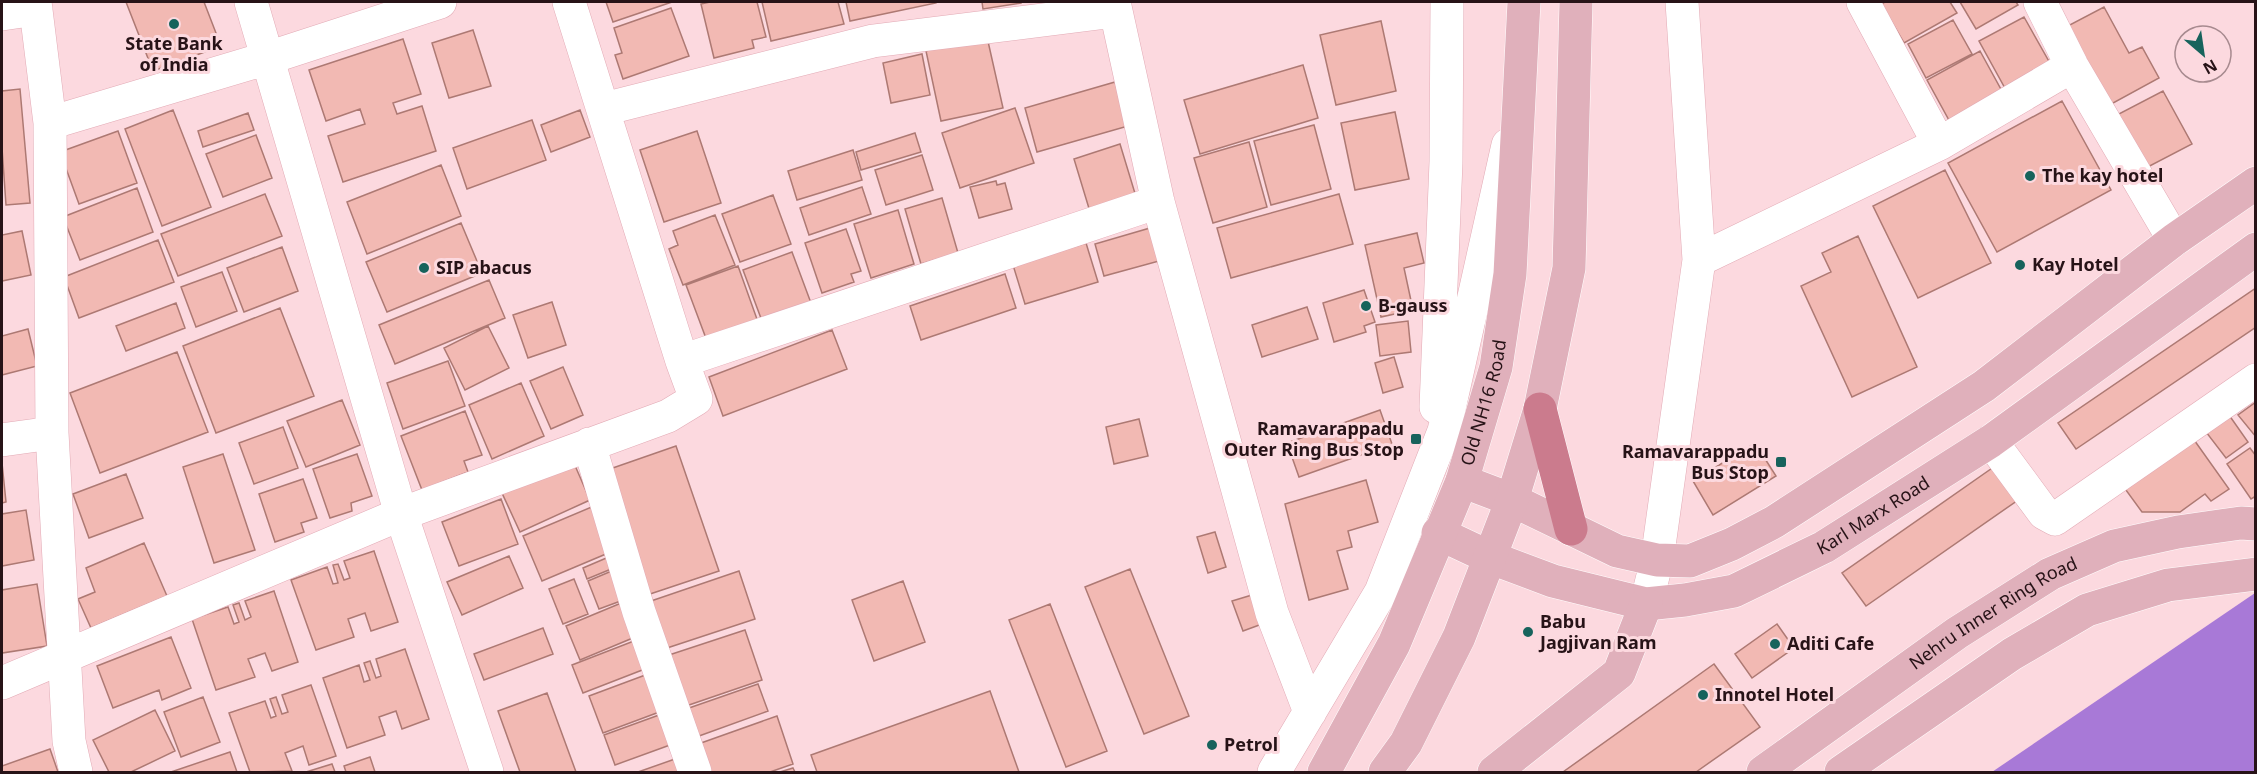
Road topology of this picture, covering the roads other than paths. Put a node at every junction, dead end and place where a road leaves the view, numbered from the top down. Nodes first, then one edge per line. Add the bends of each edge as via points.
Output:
1 (251, 2) edge
2 (440, 2) edge
3 (569, 2) edge
4 (1447, 2) edge
5 (1524, 2) edge
6 (1576, 2) edge
7 (1682, 2) edge
8 (1863, 2) edge
9 (2040, 2) edge
10 (36, 5) edge
11 (1115, 6) edge
12 (2, 14) edge
13 (268, 58) junction
14 (2072, 66) junction
15 (1521, 93) junction
16 (604, 109) junction
17 (50, 123) junction
18 (1939, 144) junction
19 (2256, 183) edge
20 (1158, 202) junction
21 (2174, 240) junction
22 (2256, 249) edge
23 (1699, 260) junction
24 (682, 361) junction
25 (2256, 380) edge
26 (1540, 409) junction
27 (1444, 431) junction
28 (52, 433) junction
29 (2, 440) edge
30 (1991, 441) junction
31 (589, 444) junction
32 (1462, 481) junction
33 (1512, 500) junction
34 (401, 514) junction
35 (2256, 524) edge
36 (1571, 529) junction
37 (1438, 533) junction
38 (1489, 557) junction
39 (1657, 560) junction
40 (2256, 574) edge
41 (1646, 604) junction
42 (65, 656) junction
43 (2, 682) edge
44 (1310, 712) junction
45 (76, 772) edge
46 (487, 772) edge
47 (695, 772) edge
48 (1274, 772) edge
49 (1324, 772) edge
50 (1385, 772) edge
51 (1494, 772) edge
52 (1763, 772) edge
53 (1841, 772) edge

1 - 13 street
2 - 13 street
3 - 16 street
4 - 27 street via 1446,162 1436,367 1436,407
5 - 15 main road, Old NH16 Road
6 - 26 main road via 1569,268
7 - 23 street
8 - 18 street
9 - 14 street
10 - 12 street
10 - 17 street
11 - 16 street via 873,41
11 - 20 street
13 - 17 street
13 - 34 street
14 - 18 street
14 - 21 street
15 - 27 street
15 - 32 main road, Old NH16 Road via 1510,274 1496,367
16 - 24 street
17 - 28 street
18 - 23 street
19 - 21 main road
20 - 24 street
20 - 44 street via 1272,613
21 - 39 main road via 1984,386 1774,522 1690,561
22 - 30 main road, Karl Marx Road
23 - 39 street
24 - 31 street via 696,399 668,416
25 - 30 street via 2055,519 2044,513
26 - 33 main road
26 - 36 highway
27 - 44 street via 1382,592
28 - 29 street
28 - 42 street
30 - 41 main road, Karl Marx Road via 1824,547 1734,591
31 - 34 street
31 - 47 street via 639,612
32 - 33 main road
32 - 37 main road, Old NH16 Road
33 - 36 main road
33 - 38 main road
34 - 42 street
34 - 46 street
35 - 52 main road, Nehru Inner Ring Road via 2189,531 2114,546 2050,574 1957,633
36 - 39 main road via 1617,551
37 - 38 main road, Karl Marx Road
37 - 49 main road, Old NH16 Road via 1394,644
38 - 41 main road, Karl Marx Road via 1553,581
38 - 50 main road via 1459,637 1406,742
39 - 41 street
40 - 53 main road via 2168,585 2087,610 2012,654
41 - 51 main road via 1619,673
42 - 43 street
42 - 45 street via 69,741
44 - 48 street

